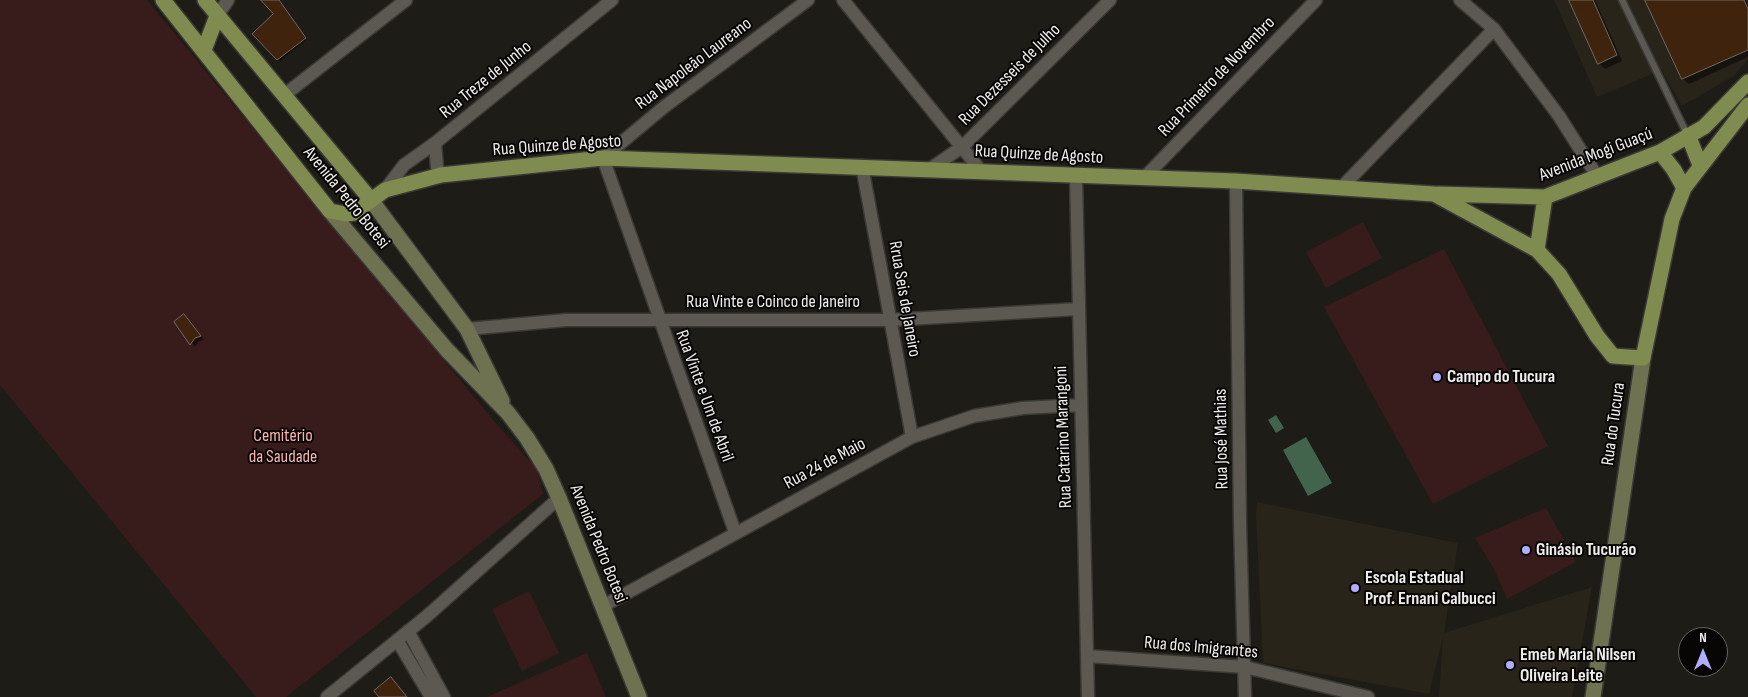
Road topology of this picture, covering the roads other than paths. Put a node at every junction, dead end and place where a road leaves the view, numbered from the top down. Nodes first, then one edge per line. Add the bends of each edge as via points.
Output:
1 (163, 0) edge
2 (205, 0) edge
3 (228, 0) edge
4 (406, 0) edge
5 (612, 0) edge
6 (808, 0) edge
7 (842, 0) edge
8 (1110, 0) edge
9 (1316, 0) edge
10 (1460, 0) edge
11 (1622, 0) edge
12 (217, 16) junction
13 (1494, 29) junction
14 (204, 50) junction
15 (1748, 82) edge
16 (283, 96) junction
17 (1748, 105) edge
18 (1688, 135) junction
19 (435, 143) junction
20 (962, 147) junction
21 (1660, 152) junction
22 (603, 158) junction
23 (1700, 164) junction
24 (862, 166) junction
25 (930, 169) junction
26 (981, 170) junction
27 (441, 175) junction
28 (1076, 176) junction
29 (1597, 176) junction
30 (1144, 178) junction
31 (1236, 181) junction
32 (1342, 186) junction
33 (1684, 188) junction
34 (385, 190) junction
35 (1434, 194) junction
36 (1546, 197) junction
37 (371, 200) junction
38 (330, 211) junction
39 (1538, 250) junction
40 (1078, 310) junction
41 (658, 319) junction
42 (890, 320) junction
43 (467, 329) junction
44 (1643, 358) junction
45 (1081, 405) junction
46 (508, 413) junction
47 (912, 437) junction
48 (559, 498) junction
49 (735, 532) junction
50 (603, 606) junction
51 (408, 631) junction
52 (397, 640) junction
53 (1087, 656) junction
54 (1245, 667) junction
55 (327, 697) edge
56 (431, 697) edge
57 (444, 697) edge
58 (639, 697) edge
59 (1088, 697) edge
60 (1246, 697) edge
61 (1368, 697) edge
62 (1593, 697) edge

1 - 14 main road, Avenida Pedro Botesi
2 - 12 main road, Avenida Pedro Botesi
3 - 12 street
4 - 16 street
5 - 19 street, Rua Treze de Junho
6 - 22 street, Rua Napoleão Laureano via 664,107
7 - 20 street
8 - 20 street, Rua Dezesseis de Julho
9 - 30 street, Rua Primeiro de Novembro
10 - 13 street
11 - 18 lane
12 - 14 main road
12 - 16 main road, Avenida Pedro Botesi
13 - 29 street via 1559,116
13 - 32 street
14 - 38 main road, Avenida Pedro Botesi
15 - 18 main road, Avenida Mogi Guaçú via 1704,126
16 - 37 main road, Avenida Pedro Botesi
17 - 23 main road
18 - 21 main road, Avenida Mogi Guaçú
18 - 23 main road
19 - 27 street
19 - 34 street, Rua Treze de Junho via 404,165
20 - 25 street, Rua Dezesseis de Julho
20 - 26 street
21 - 29 main road, Avenida Mogi Guaçú
21 - 33 main road
22 - 24 main road, Rua Quinze de Agosto
22 - 27 main road, Rua Quinze de Agosto
22 - 41 street, Rua Vinte e Um de Abril
23 - 33 main road, Rua do Tucura
24 - 25 main road, Rua Quinze de Agosto
24 - 42 street, Rrua Seis de Janeiro
25 - 26 main road, Rua Quinze de Agosto
26 - 28 main road, Rua Quinze de Agosto
27 - 34 main road, Rua Quinze de Agosto
28 - 30 main road, Rua Quinze de Agosto
28 - 40 street, Rua Catarino Marangoni
29 - 36 main road, Avenida Mogi Guaçú
30 - 31 main road, Rua Quinze de Agosto
31 - 32 main road, Rua Quinze de Agosto
31 - 54 street, Rua José Mathias
32 - 35 main road, Rua Quinze de Agosto
33 - 44 main road, Rua do Tucura via 1672,219
34 - 37 main road, Rua Quinze de Agosto
35 - 36 main road, Avenida Mogi Guaçú
35 - 39 main road, Rua Quinze de Agosto
36 - 39 main road
37 - 38 main road, Rua Quinze de Agosto via 354,213
37 - 43 main road, Avenida Pedro Botesi
38 - 46 main road, Avenida Pedro Botesi via 447,350
39 - 44 main road, Rua Quinze de Agosto via 1559,274 1597,336 1614,356
40 - 42 street, Rua Vinte e Coinco de Janeiro
40 - 45 street, Rua Catarino Marangoni
41 - 42 street, Rua Vinte e Coinco de Janeiro
41 - 43 street, Rua Vinte e Coinco de Janeiro via 566,320
41 - 49 street, Rua Vinte e Um de Abril
42 - 47 street, Rrua Seis de Janeiro
43 - 46 main road, Avenida Pedro Botesi
44 - 62 main road, Rua do Tucura
45 - 47 street, Rua 24 de Maio via 1022,408 974,416
45 - 53 street, Rua Catarino Marangoni
46 - 48 main road, Avenida Pedro Botesi via 528,438
47 - 49 street, Rua 24 de Maio
48 - 50 main road, Avenida Pedro Botesi
48 - 51 street
49 - 50 street, Rua 24 de Maio
50 - 58 main road, Avenida Pedro Botesi
51 - 52 street
51 - 57 street
52 - 55 street
52 - 56 street
53 - 54 street, Rua dos Imigrantes
53 - 59 street, Rua Catarino Marangoni
54 - 60 street, Rua José Mathias
54 - 61 street, Rua dos Imigrantes

